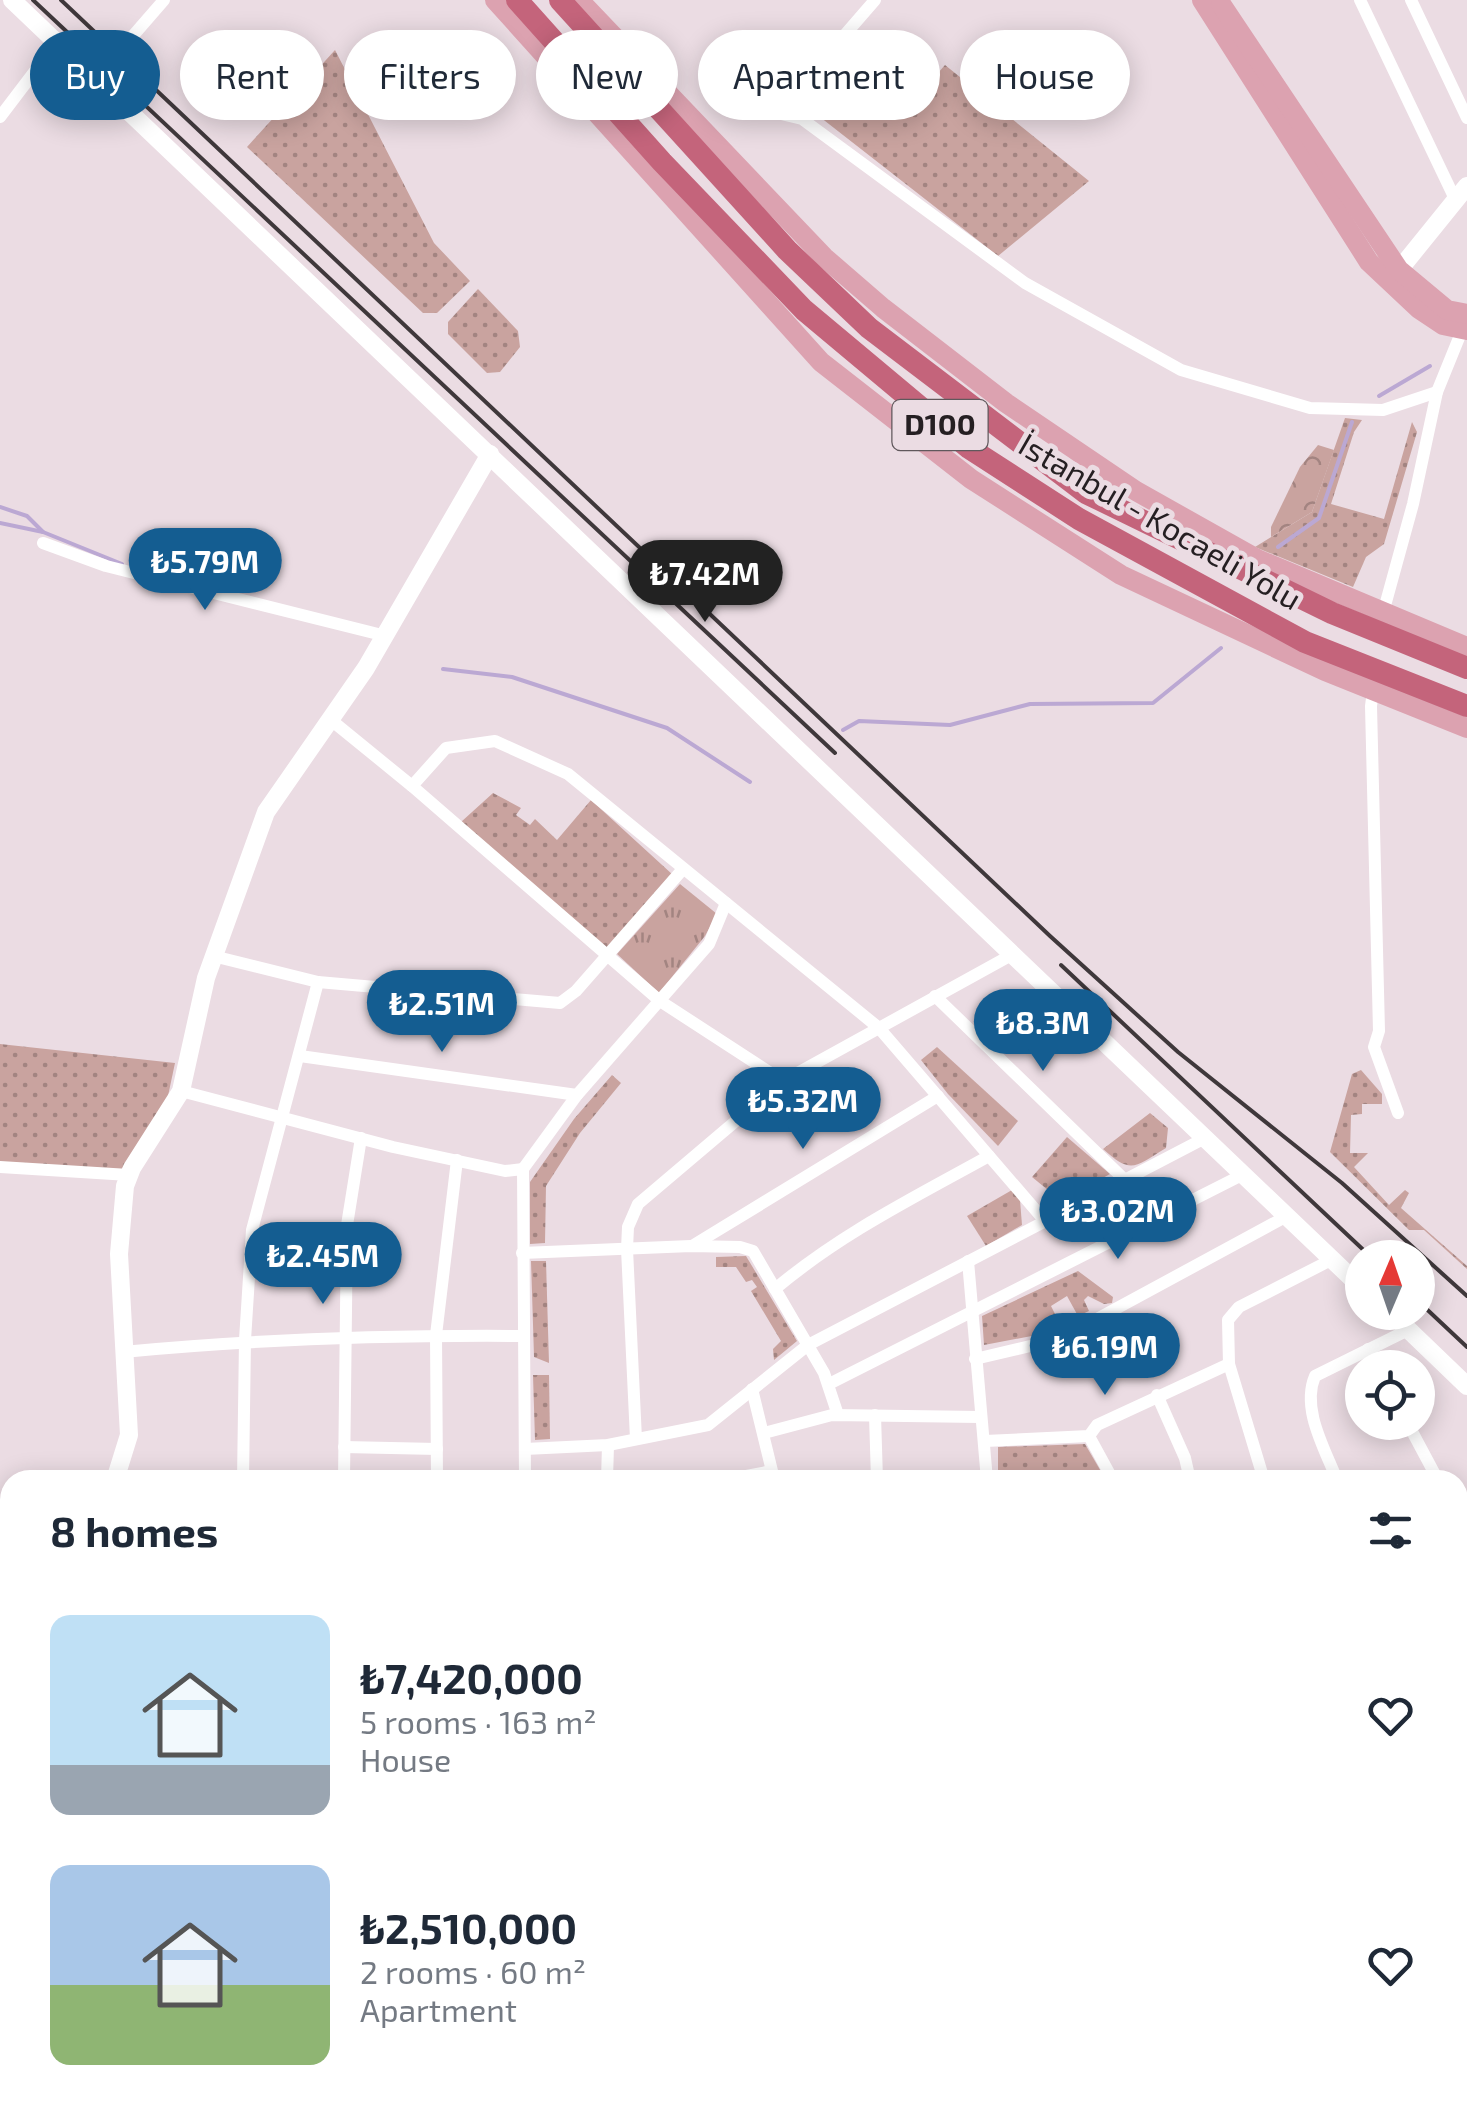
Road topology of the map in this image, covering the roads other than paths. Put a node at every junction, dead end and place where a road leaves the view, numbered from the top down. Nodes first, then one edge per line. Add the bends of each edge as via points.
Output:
1 (12, 0) edge
2 (164, 0) edge
3 (495, 0) edge
4 (517, 0) edge
5 (560, 0) edge
6 (579, 0) edge
7 (875, 0) edge
8 (1360, 0) edge
9 (1410, 0) edge
10 (1214, 2) edge
11 (44, 30) edge
12 (138, 30) edge
13 (30, 78) edge
14 (0, 117) edge
15 (1467, 118) edge
16 (139, 120) edge
17 (1461, 193) edge
18 (1399, 270) junction
19 (1466, 323) edge
20 (1437, 392) junction
21 (490, 454) junction
22 (43, 544) dead end
23 (1383, 613) junction
24 (382, 635) junction
25 (1467, 647) edge
26 (1467, 668) edge
27 (1374, 691) junction
28 (1467, 706) edge
29 (331, 720) junction
30 (1467, 728) edge
31 (412, 786) junction
32 (684, 869) junction
33 (726, 904) junction
34 (1015, 953) junction
35 (213, 956) junction
36 (607, 956) junction
37 (318, 982) junction
38 (934, 996) junction
39 (660, 1001) junction
40 (880, 1028) junction
41 (300, 1056) junction
42 (783, 1081) junction
43 (180, 1091) junction
44 (577, 1094) junction
45 (938, 1096) junction
46 (1398, 1112) dead end
47 (284, 1119) junction
48 (1207, 1137) junction
49 (360, 1138) junction
50 (989, 1156) junction
51 (457, 1160) junction
52 (0, 1167) edge
53 (523, 1169) junction
54 (1244, 1174) junction
55 (129, 1175) junction
56 (1125, 1180) junction
57 (1287, 1216) junction
58 (1045, 1221) junction
59 (691, 1246) junction
60 (627, 1249) junction
61 (522, 1253) junction
62 (1332, 1260) junction
63 (968, 1261) junction
64 (1345, 1272) edge
65 (775, 1289) junction
66 (972, 1311) junction
67 (1408, 1330) joint
68 (436, 1335) junction
69 (344, 1336) junction
70 (523, 1336) junction
71 (245, 1340) junction
72 (808, 1345) junction
73 (1368, 1350) edge
74 (123, 1352) junction
75 (975, 1359) junction
76 (1345, 1361) edge
77 (1228, 1364) junction
78 (829, 1384) junction
79 (1467, 1386) edge
80 (752, 1389) junction
81 (1156, 1396) junction
82 (838, 1415) junction
83 (875, 1415) junction
84 (980, 1417) junction
85 (764, 1433) junction
86 (1090, 1436) junction
87 (636, 1439) junction
88 (1417, 1440) edge
89 (985, 1441) junction
90 (608, 1445) junction
91 (344, 1447) junction
92 (437, 1449) junction
93 (525, 1449) junction
94 (118, 1470) edge
95 (243, 1470) edge
96 (344, 1470) edge
97 (437, 1470) edge
98 (525, 1470) edge
99 (608, 1470) edge
100 (771, 1470) edge
101 (877, 1470) edge
102 (986, 1470) edge
103 (1108, 1470) edge
104 (1188, 1470) edge
105 (1261, 1470) edge
106 (1332, 1470) edge
107 (1433, 1470) edge

1 - 11 main road
2 - 12 street
3 - 27 main road via 820,362 972,479 1121,575
4 - 28 highway, İstanbul - Kocaeli Yolu / D100 via 804,310 968,448 1079,520 1305,642
5 - 26 highway, D100 via 855,315 1086,493 1332,613
6 - 23 main road via 824,257 1006,403 1136,491 1257,559
7 - 20 street via 777,113 802,120 1025,284 1180,370 1310,408 1383,410
8 - 17 street
9 - 15 street
10 - 18 main road
10 - 19 main road via 1369,262 1444,325
13 - 14 street
16 - 21 main road
17 - 18 main road
18 - 19 main road
19 - 20 street
20 - 23 street
21 - 24 main road
21 - 34 main road
22 - 24 street
23 - 25 main road
24 - 29 main road
27 - 30 main road
27 - 46 street via 1374,1046
29 - 31 street
29 - 35 main road via 266,812
31 - 32 street via 446,748 495,741 568,774
31 - 36 street
32 - 33 street
32 - 36 street
33 - 39 street via 709,944
33 - 40 street
34 - 38 street
34 - 48 main road
35 - 37 street
35 - 43 main road
36 - 37 street via 560,1003
36 - 39 street
37 - 41 street
38 - 40 street
38 - 56 street
39 - 42 street
39 - 44 street
40 - 42 street
40 - 45 street
41 - 44 street
41 - 47 street
42 - 60 street via 638,1204
43 - 47 street
43 - 55 main road
44 - 53 street
45 - 50 street
45 - 59 street
47 - 49 street
47 - 71 street via 252,1230
48 - 54 main road
48 - 56 street
49 - 51 street
49 - 69 street via 346,1225
50 - 58 street
50 - 65 street via 814,1256
51 - 53 street
51 - 68 street
52 - 55 street
53 - 61 street
54 - 57 main road
54 - 66 street
55 - 74 main road via 118,1254
56 - 58 street
57 - 62 main road
57 - 75 street via 1060,1340
58 - 63 street
59 - 60 street
59 - 65 street via 754,1251
60 - 61 street
60 - 87 street
61 - 70 street
62 - 64 main road
62 - 77 street via 1240,1307 1228,1320
63 - 66 street
63 - 72 street
65 - 72 street
66 - 75 street
66 - 78 street
67 - 73 street
67 - 79 main road
68 - 69 street
68 - 70 street
68 - 92 street
69 - 71 street
69 - 91 street
70 - 93 street
71 - 74 street
71 - 95 street
72 - 78 street
72 - 80 street
74 - 94 main road via 128,1435
75 - 84 street
76 - 106 street via 1315,1376 1310,1388 1310,1408
77 - 81 street
77 - 105 street
78 - 82 street
80 - 85 street
80 - 87 street via 708,1425
81 - 86 street
81 - 104 street
82 - 83 street
82 - 85 street
83 - 84 street
83 - 101 street
84 - 89 street
85 - 100 street
86 - 89 street
86 - 103 street
87 - 90 street
88 - 107 street
89 - 102 street
90 - 93 street
90 - 99 street
91 - 92 street
91 - 96 street
92 - 97 street
93 - 98 street

